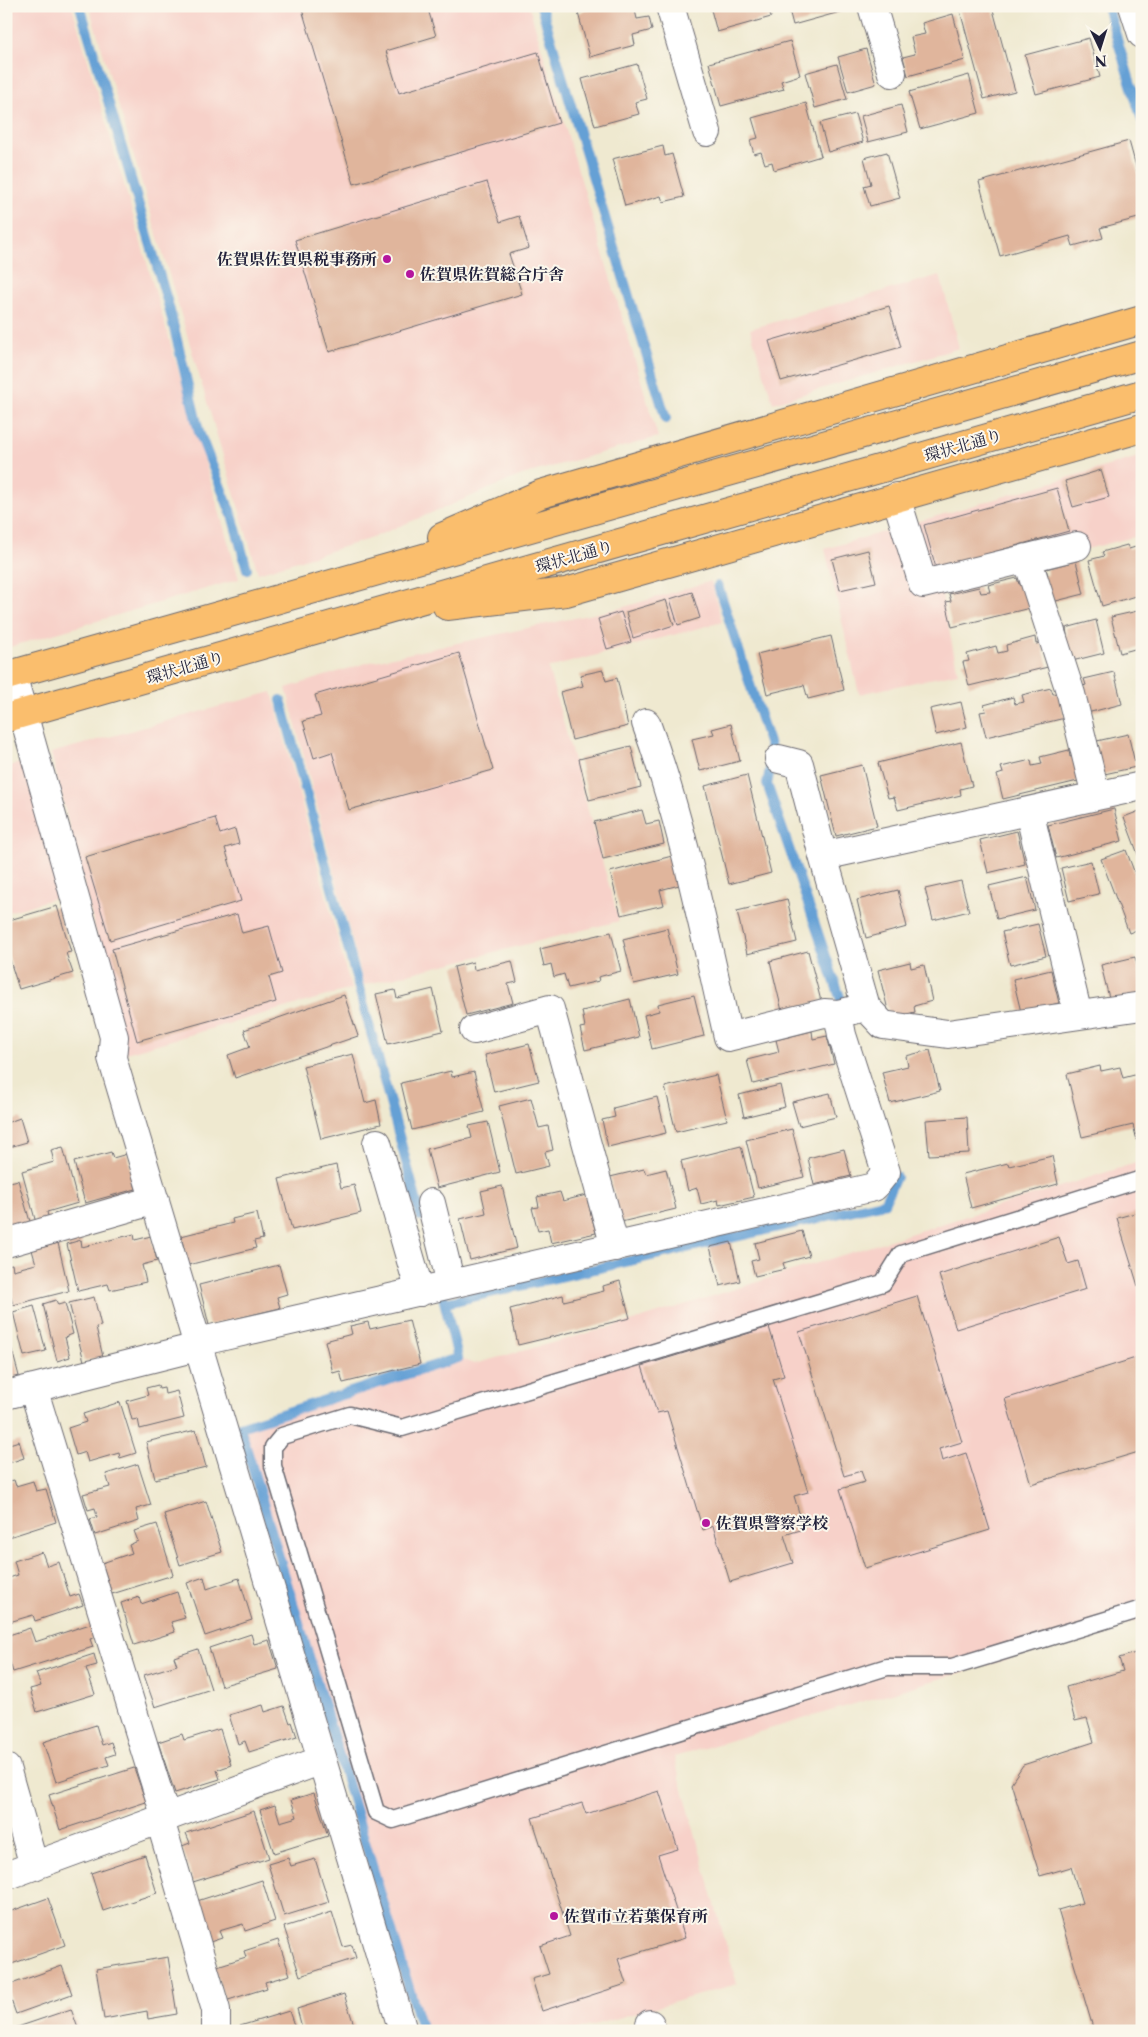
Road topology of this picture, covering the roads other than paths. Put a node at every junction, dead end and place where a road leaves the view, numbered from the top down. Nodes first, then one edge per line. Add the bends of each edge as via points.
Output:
1 (670, 6) edge
2 (872, 6) edge
3 (1133, 6) edge
4 (1142, 34) edge
5 (892, 73) dead end
6 (707, 132) dead end
7 (1142, 320) edge
8 (1142, 355) edge
9 (1142, 394) edge
10 (1142, 428) edge
11 (896, 497) junction
12 (1077, 546) dead end
13 (1027, 558) junction
14 (352, 577) junction
15 (360, 617) junction
16 (9, 675) edge
17 (15, 715) edge
18 (646, 723) dead end
19 (779, 759) dead end
20 (1142, 786) edge
21 (1096, 796) junction
22 (1029, 811) junction
23 (822, 856) junction
24 (1142, 1006) edge
25 (854, 1010) junction
26 (1078, 1015) junction
27 (474, 1030) dead end
28 (377, 1143) dead end
29 (1142, 1179) edge
30 (155, 1200) junction
31 (431, 1203) dead end
32 (6, 1243) edge
33 (614, 1247) junction
34 (433, 1288) junction
35 (198, 1345) junction
36 (34, 1388) junction
37 (6, 1395) edge
38 (1142, 1609) edge
39 (322, 1760) junction
40 (6, 1768) edge
41 (163, 1819) junction
42 (34, 1866) junction
43 (6, 1876) edge
44 (216, 2031) edge
45 (403, 2031) edge

1 - 6 street
2 - 5 street
3 - 4 street
7 - 14 highway via 541,494
8 - 14 highway
9 - 15 highway, 環状北通り
10 - 11 highway
11 - 13 street via 923,584
11 - 15 highway via 566,592
12 - 13 street
13 - 21 street via 1071,694
14 - 16 highway
15 - 17 highway, 環状北通り
16 - 17 street
17 - 30 street via 114,1037 112,1058
18 - 25 street via 694,884 728,1036 824,1013
19 - 23 street via 799,764
20 - 21 street
21 - 22 street
22 - 23 street
22 - 26 street
23 - 25 street
24 - 26 street
25 - 26 street via 883,1025 948,1034
25 - 33 street via 842,1036 886,1172 874,1187
27 - 33 street via 550,1009
28 - 34 street
29 - 38 lane via 901,1254 883,1283 402,1428 350,1415 282,1436 273,1447 273,1466 376,1812 393,1820 887,1667 952,1666
30 - 32 street
30 - 35 street
31 - 34 street
33 - 34 street
34 - 35 street via 211,1339
35 - 36 street
35 - 39 street
36 - 37 street
36 - 41 street
39 - 41 street
39 - 45 street
40 - 42 street
41 - 42 street
41 - 44 street via 216,2010
42 - 43 street

